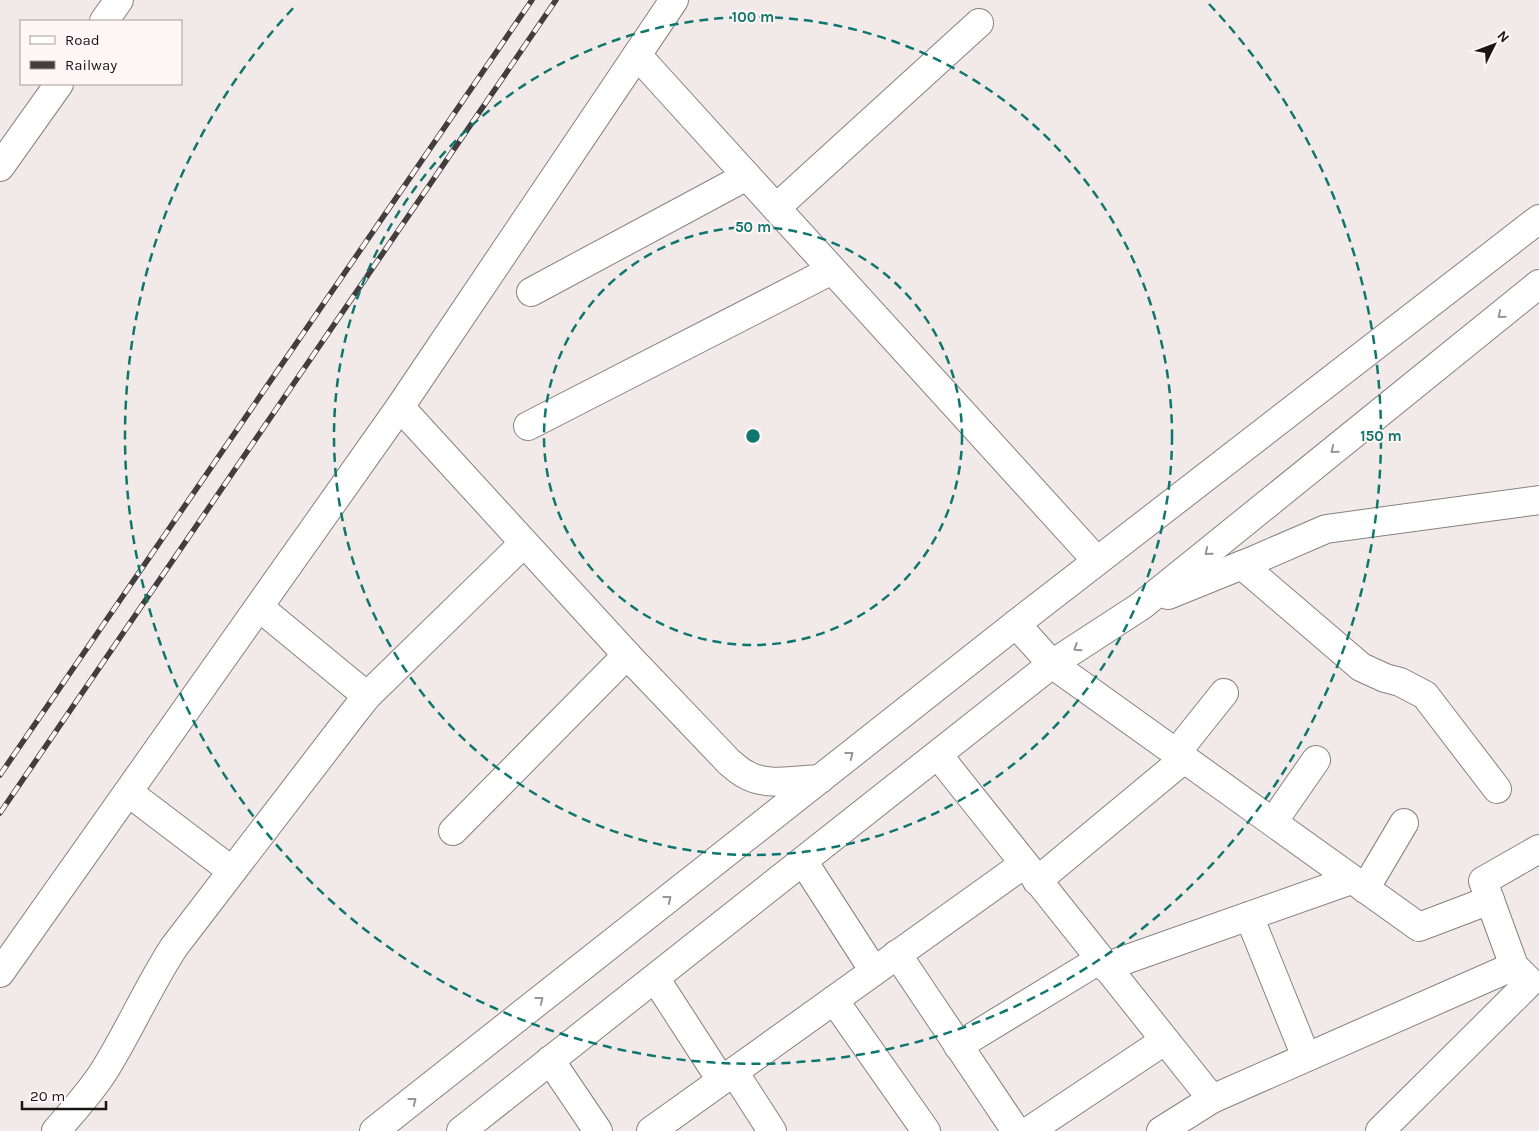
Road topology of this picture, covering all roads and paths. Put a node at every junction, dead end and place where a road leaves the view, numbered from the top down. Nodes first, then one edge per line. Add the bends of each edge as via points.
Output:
1 (119, 0) edge
2 (674, 0) edge
3 (105, 20) edge
4 (979, 23) dead end
5 (637, 55) junction
6 (58, 85) edge
7 (0, 166) edge
8 (748, 176) junction
9 (776, 208) junction
10 (1539, 219) edge
11 (832, 270) junction
12 (1539, 284) edge
13 (531, 292) dead end
14 (400, 407) junction
15 (528, 426) dead end
16 (1539, 500) edge
17 (524, 543) junction
18 (1097, 561) junction
19 (1242, 565) junction
20 (1141, 606) junction
21 (259, 607) junction
22 (1016, 624) junction
23 (626, 654) junction
24 (1052, 664) junction
25 (1224, 693) dead end
26 (367, 696) junction
27 (938, 755) junction
28 (1180, 756) junction
29 (1316, 760) dead end
30 (820, 779) junction
31 (1496, 789) dead end
32 (128, 792) junction
33 (1273, 822) junction
34 (1404, 823) dead end
35 (453, 831) dead end
36 (1539, 849) edge
37 (803, 861) junction
38 (232, 871) junction
39 (1030, 872) junction
40 (1358, 884) junction
41 (1490, 900) junction
42 (1248, 916) junction
43 (897, 954) junction
44 (1102, 964) junction
45 (874, 971) junction
46 (0, 973) edge
47 (655, 978) junction
48 (1528, 980) edge
49 (834, 1000) junction
50 (1164, 1041) junction
51 (958, 1046) junction
52 (1306, 1058) junction
53 (550, 1060) junction
54 (727, 1076) junction
55 (1240, 1087) junction
56 (1212, 1099) junction
57 (56, 1131) edge
58 (374, 1131) edge
59 (461, 1131) edge
60 (598, 1131) edge
61 (651, 1131) edge
62 (772, 1131) edge
63 (926, 1131) edge
64 (1016, 1131) edge
65 (1029, 1131) edge
66 (1161, 1131) edge
67 (1196, 1131) edge
68 (1380, 1131) edge

1 - 3 street
2 - 5 street
4 - 9 street
5 - 8 street
5 - 14 street
6 - 7 street
8 - 9 street
8 - 13 street
9 - 11 street
10 - 18 street
11 - 15 street
11 - 18 street
12 -> 20 street
14 - 17 street
14 - 21 street
16 - 19 street via 1326,528
17 - 23 street
17 - 26 street
18 - 22 street
19 - 20 street
19 - 31 street via 1361,667 1425,695
20 -> 24 street
21 - 26 street
21 - 32 street
22 - 24 street
30 -> 22 street
23 - 30 street via 729,762 745,774 772,781
23 - 35 street
24 - 27 street
24 - 28 street
25 - 28 street
26 - 38 street
27 - 37 street
27 - 39 street
28 - 33 street
28 - 39 street
29 - 33 street
58 -> 30 street
32 - 38 street
32 - 46 street
33 - 40 street
34 - 40 street
36 - 41 street via 1483,881
37 - 45 street
37 - 47 street
38 - 57 street via 169,954 104,1071
39 - 43 street
39 - 44 street
40 - 41 street via 1419,927
40 - 42 street
41 - 48 street
42 - 44 street
42 - 52 street
43 - 45 street
43 - 51 street
44 - 50 street
44 - 51 street
45 - 49 street
47 - 53 street
47 - 54 street
48 - 52 street
48 - 68 street
49 - 54 street
49 - 63 street
50 - 56 street
50 - 65 street
51 - 64 street
52 - 55 street
53 - 59 street
53 - 60 street
54 - 61 street
54 - 62 street
55 - 56 street
55 - 67 street
56 - 66 street

